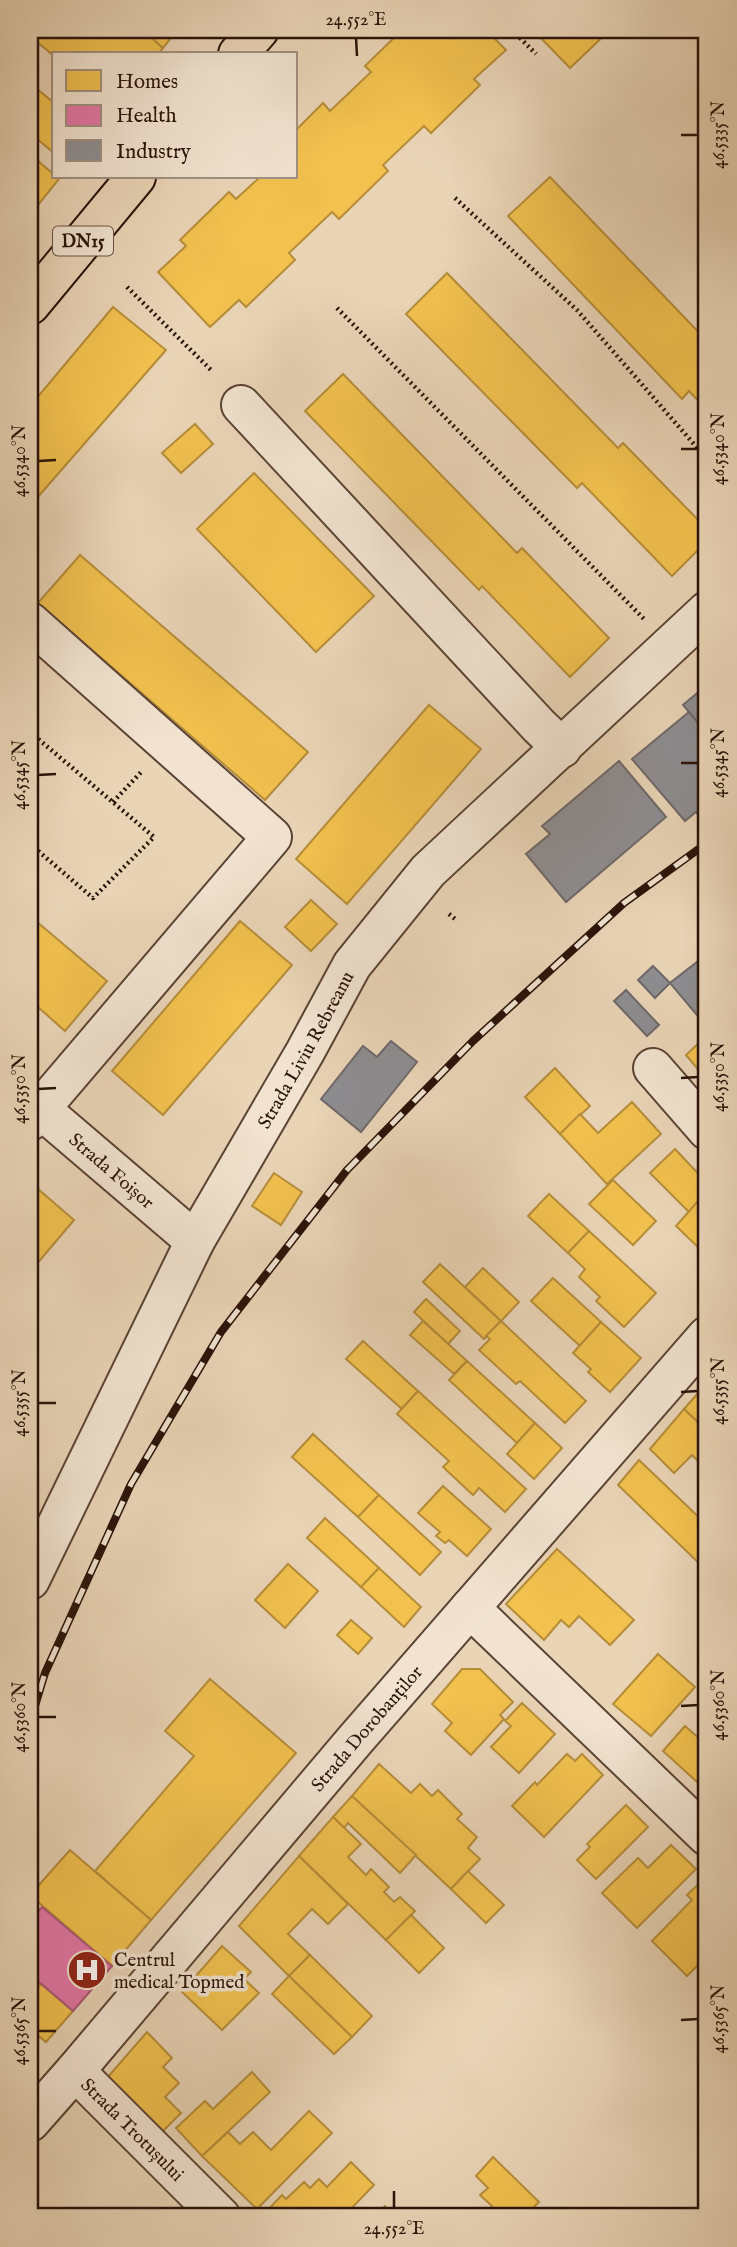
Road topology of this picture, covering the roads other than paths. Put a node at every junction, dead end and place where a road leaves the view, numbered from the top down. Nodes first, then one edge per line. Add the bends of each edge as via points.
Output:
1 (259, 30) edge
2 (240, 52) edge
3 (135, 178) edge
4 (30, 305) edge
5 (241, 405) dead end
6 (707, 611) edge
7 (30, 622) edge
8 (562, 748) junction
9 (653, 1068) dead end
10 (33, 1110) edge
11 (707, 1130) edge
12 (195, 1241) junction
13 (707, 1336) edge
14 (30, 1580) edge
15 (470, 1608) junction
16 (707, 1836) edge
17 (75, 2071) junction
18 (30, 2122) edge
19 (220, 2217) edge

1 - 2 main road
3 - 4 main road, DN15
5 - 8 street
6 - 8 street, Strada Liviu Rebreanu
7 - 10 street via 272,837
8 - 12 street, Strada Liviu Rebreanu via 428,871 352,965
9 - 11 street
10 - 12 street, Strada Foișor
12 - 14 street, Strada Liviu Rebreanu
13 - 15 street, Strada Dorobanților
15 - 16 street
15 - 17 street, Strada Dorobanților
17 - 18 street, Strada Dorobanților
17 - 19 street, Strada Trotușului

